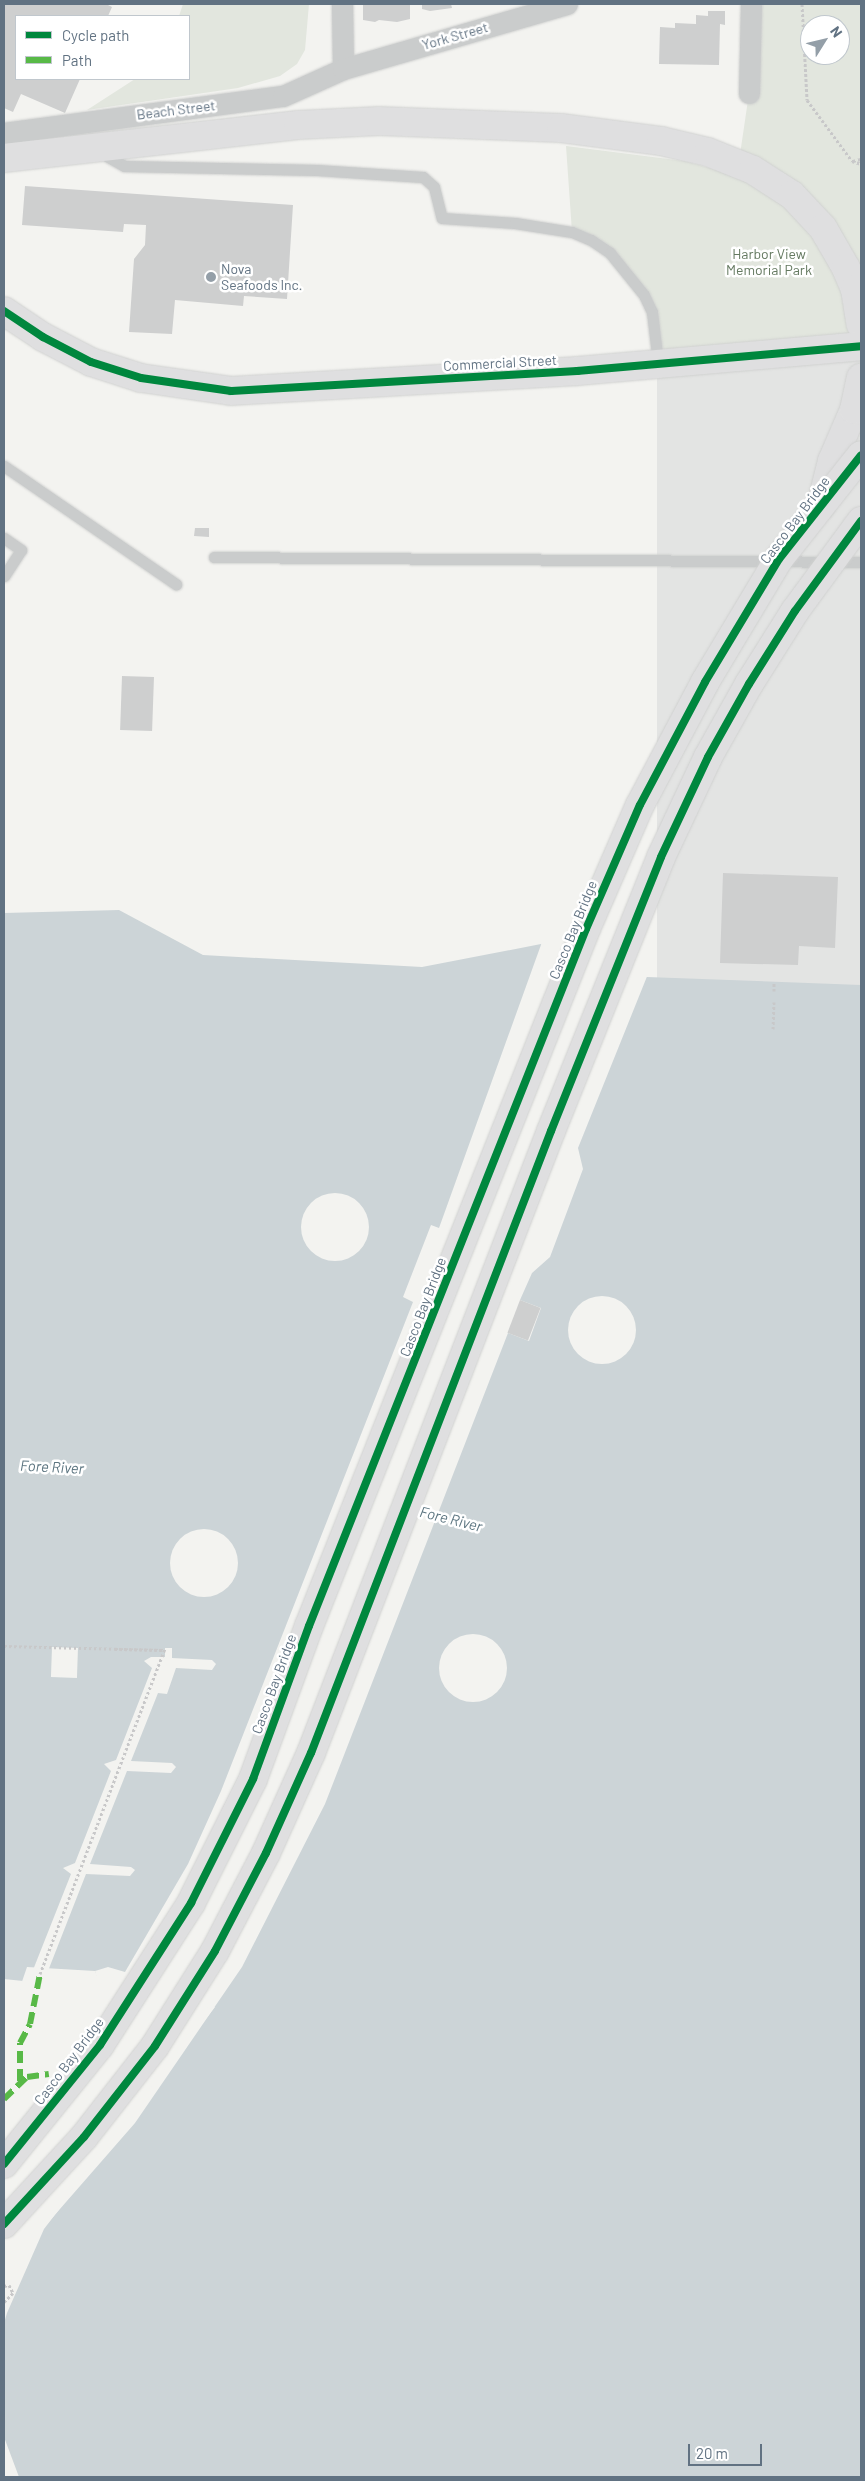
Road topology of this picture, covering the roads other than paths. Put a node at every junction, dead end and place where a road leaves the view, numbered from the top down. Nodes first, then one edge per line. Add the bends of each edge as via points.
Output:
1 (342, 4) edge
2 (567, 4) edge
3 (751, 4) edge
4 (343, 69) junction
5 (749, 93) dead end
6 (4, 133) edge
7 (93, 148) junction
8 (4, 158) edge
9 (4, 311) edge
10 (861, 326) edge
11 (861, 346) edge
12 (658, 362) junction
13 (861, 378) edge
14 (861, 455) edge
15 (4, 466) edge
16 (821, 504) junction
17 (861, 521) edge
18 (4, 538) edge
19 (214, 557) dead end
20 (861, 562) edge
21 (4, 576) edge
22 (176, 584) dead end
23 (4, 2164) edge
24 (4, 2224) edge

1 - 4 street
2 - 4 street, York Street
3 - 5 street
4 - 6 street, Beach Street via 283,96
7 - 8 main road
7 - 10 main road via 298,125 379,121 561,128 661,141 708,152 773,181 792,195 824,228 852,282
7 - 12 lane via 124,166 317,170 423,177 434,187 442,218 515,223 572,232 610,253 644,295 652,312
9 - 12 main road, Commercial Street via 43,337 91,362 141,378 231,391 577,371
11 - 12 main road, Commercial Street
13 - 16 main road via 854,410 832,461
14 - 16 main road, Casco Bay Bridge, bridge
15 - 22 lane
16 - 23 main road, Casco Bay Bridge, bridge via 779,559 706,682 640,805 586,929 309,1626 253,1779 191,1903 100,2045
17 - 24 main road, bridge via 794,611 749,684 708,758 661,856 550,1131 310,1753 266,1853 215,1950 155,2046 84,2137
18 - 21 lane via 21,550
19 - 20 lane

